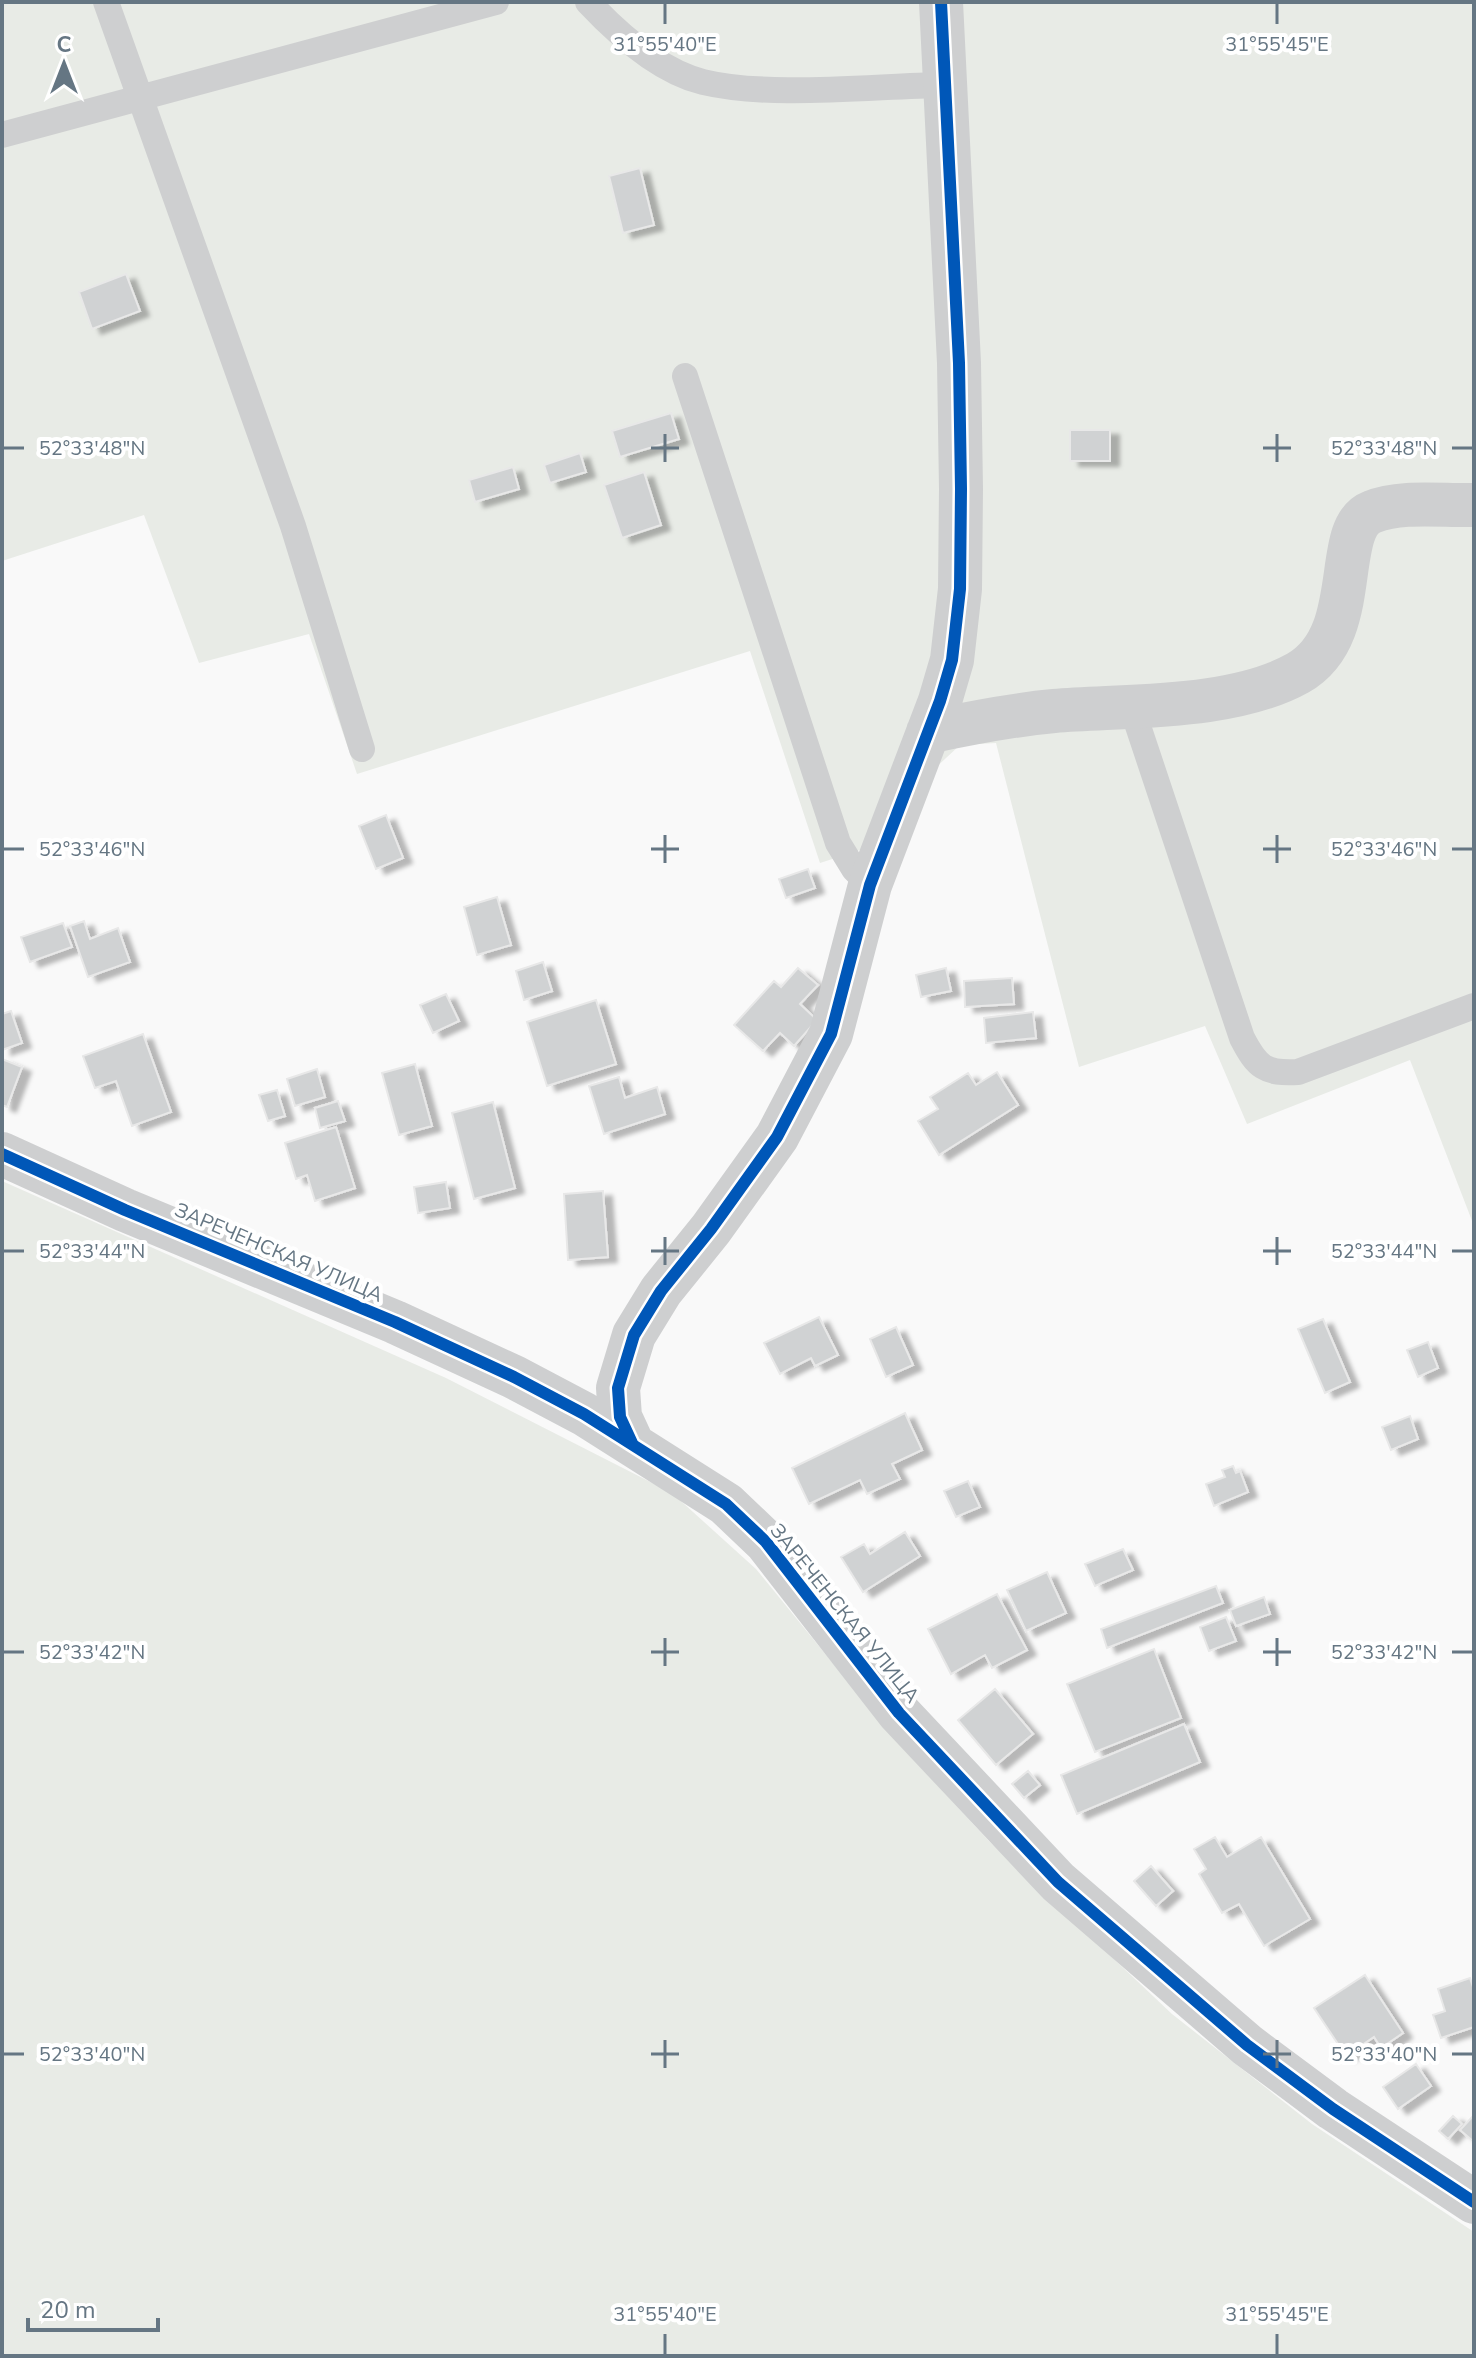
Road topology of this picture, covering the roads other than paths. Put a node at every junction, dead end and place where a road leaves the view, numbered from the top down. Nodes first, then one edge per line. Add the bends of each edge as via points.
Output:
1 (106, 2) edge
2 (496, 2) edge
3 (588, 2) edge
4 (941, 2) edge
5 (943, 85) junction
6 (139, 97) junction
7 (2, 135) edge
8 (685, 376) dead end
9 (1474, 505) edge
10 (1131, 705) junction
11 (928, 732) junction
12 (362, 749) dead end
13 (870, 885) junction
14 (1474, 1006) edge
15 (2, 1154) edge
16 (632, 1443) junction
17 (1474, 2202) edge

1 - 6 lane
2 - 6 lane
3 - 5 lane via 665,66 701,82 746,89
4 - 5 street
5 - 11 street via 959,363 960,589 952,660
6 - 7 lane
6 - 12 lane via 298,540
8 - 13 lane via 838,843
9 - 10 street via 1391,507 1360,518 1352,531 1336,627 1314,662 1297,673 1214,698
10 - 11 street via 1015,715
10 - 14 lane via 1254,1062 1277,1073 1298,1072
11 - 13 street
13 - 16 street via 831,1034 804,1088 777,1137 634,1335 618,1388 620,1417
15 - 16 street, ЗАРЕЧЕНСКАЯ УЛИЦА via 395,1322 514,1377
16 - 17 street, ЗАРЕЧЕНСКАЯ УЛИЦА via 726,1504 766,1542 947,1767 1122,1940 1247,2045

